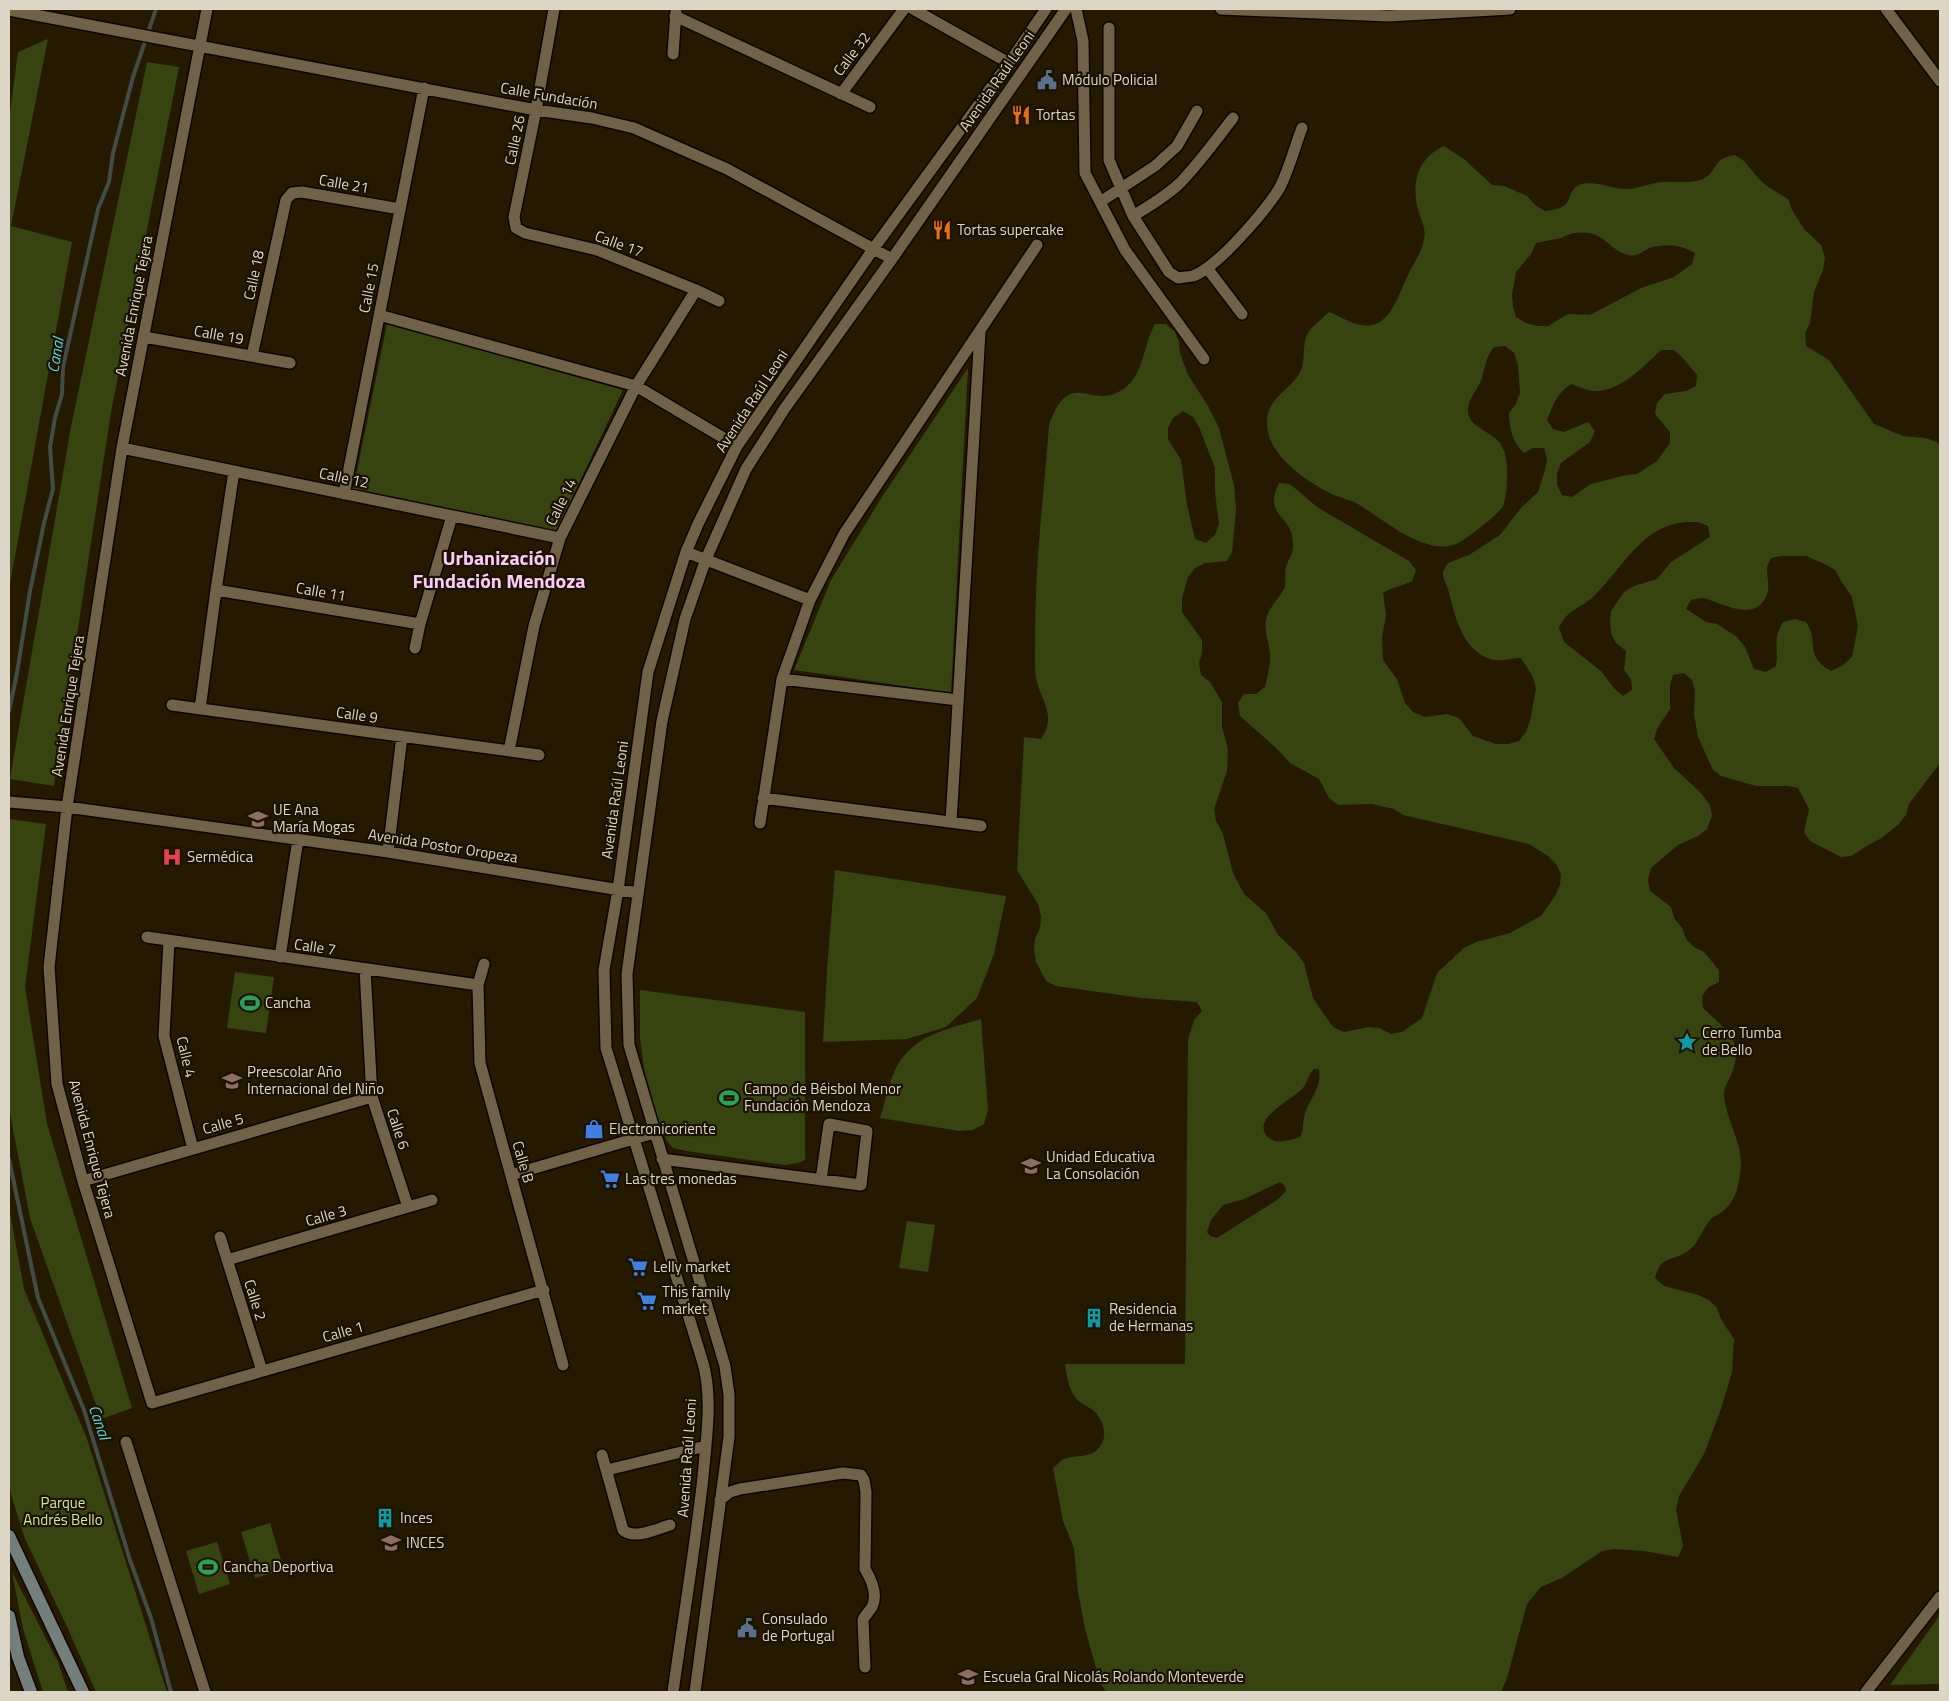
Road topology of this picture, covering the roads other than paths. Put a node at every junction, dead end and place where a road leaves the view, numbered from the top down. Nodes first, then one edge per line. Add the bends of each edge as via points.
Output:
1 (207, 9) edge
2 (554, 9) edge
3 (904, 9) edge
4 (914, 9) edge
5 (1046, 9) edge
6 (1066, 9) edge
7 (1076, 9) edge
8 (1221, 9) edge
9 (1510, 9) edge
10 (1886, 9) edge
11 (9, 10) edge
12 (676, 12) edge
13 (1389, 12) edge
14 (1109, 28) dead end
15 (200, 46) junction
16 (673, 54) dead end
17 (1009, 63) junction
18 (1940, 81) edge
19 (424, 88) junction
20 (841, 94) junction
21 (870, 107) dead end
22 (536, 110) junction
23 (1197, 111) dead end
24 (1233, 118) dead end
25 (1302, 128) dead end
26 (1120, 188) junction
27 (286, 200) joint
28 (1100, 202) junction
29 (400, 209) junction
30 (1133, 216) junction
31 (514, 217) joint
32 (1037, 245) dead end
33 (874, 248) junction
34 (892, 259) junction
35 (1206, 268) junction
36 (696, 290) junction
37 (719, 301) dead end
38 (1242, 314) dead end
39 (379, 315) junction
40 (980, 331) junction
41 (144, 337) junction
42 (252, 356) junction
43 (1204, 359) dead end
44 (290, 363) dead end
45 (636, 386) junction
46 (737, 446) junction
47 (122, 448) junction
48 (234, 471) junction
49 (344, 494) junction
50 (452, 516) junction
51 (560, 538) junction
52 (686, 552) junction
53 (706, 559) junction
54 (216, 590) junction
55 (810, 600) junction
56 (420, 624) junction
57 (415, 648) dead end
58 (782, 679) junction
59 (958, 700) junction
60 (172, 705) dead end
61 (200, 709) junction
62 (402, 736) junction
63 (509, 751) junction
64 (539, 755) dead end
65 (764, 798) junction
66 (9, 802) edge
67 (67, 807) junction
68 (951, 822) junction
69 (760, 823) dead end
70 (981, 826) dead end
71 (298, 839) junction
72 (388, 852) junction
73 (618, 890) junction
74 (638, 893) junction
75 (148, 938) dead end
76 (169, 941) junction
77 (280, 957) junction
78 (484, 964) dead end
79 (365, 969) junction
80 (478, 985) junction
81 (372, 1097) junction
82 (654, 1133) junction
83 (634, 1140) junction
84 (193, 1149) junction
85 (662, 1159) junction
86 (511, 1175) junction
87 (821, 1180) junction
88 (83, 1181) junction
89 (432, 1200) dead end
90 (408, 1207) junction
91 (220, 1237) dead end
92 (227, 1260) junction
93 (544, 1290) junction
94 (722, 1358) junction
95 (703, 1363) junction
96 (563, 1365) dead end
97 (262, 1371) junction
98 (152, 1403) joint
99 (126, 1442) dead end
100 (706, 1446) junction
101 (602, 1455) dead end
102 (607, 1470) junction
103 (720, 1500) junction
104 (670, 1525) dead end
105 (9, 1536) edge
106 (1940, 1597) edge
107 (9, 1616) edge
108 (11, 1636) edge
109 (865, 1667) dead end
110 (30, 1692) edge
111 (83, 1692) edge
112 (205, 1692) edge
113 (673, 1692) edge
114 (695, 1692) edge
115 (1866, 1692) edge

1 - 15 street, Avenida Enrique Tejera
2 - 22 street, Calle 26
3 - 20 street, Calle 32
4 - 17 street
5 - 17 street, Avenida Raúl Leoni
6 - 34 street, Avenida Raúl Leoni
7 - 28 street via 1083,41 1085,173
8 - 13 street
9 - 13 street
10 - 18 street
11 - 15 street, Calle Fundación
12 - 16 street
12 - 20 street
14 - 26 street via 1107,150
15 - 19 street, Calle Fundación
15 - 41 street, Avenida Enrique Tejera
17 - 33 street, Avenida Raúl Leoni
19 - 22 street, Calle Fundación
19 - 29 street, Calle 15
20 - 21 street
22 - 31 street, Calle 26
22 - 33 street, Calle Fundación via 634,128 727,169
23 - 26 street via 1177,146 1155,166
24 - 30 street via 1180,182 1161,199
25 - 35 street via 1279,188 1254,222
26 - 28 street
26 - 30 street
27 - 29 street, Calle 21 via 292,193 302,192
27 - 42 street, Calle 18
28 - 43 street via 1125,250
29 - 39 street, Calle 15
30 - 35 street via 1169,272 1178,278 1194,276
31 - 36 street, Calle 17 via 516,228 525,233 597,250
32 - 40 street
33 - 34 street, Calle Fundación
33 - 46 street, Avenida Raúl Leoni
34 - 53 street, Avenida Raúl Leoni via 785,408 746,469
35 - 38 street
36 - 37 street, Calle 17
36 - 45 street, Calle 14
39 - 45 street
39 - 49 street, Calle 15
40 - 55 street via 844,534
40 - 59 street
41 - 42 street, Calle 19
41 - 47 street, Avenida Enrique Tejera
42 - 44 street, Calle 19
45 - 46 street
45 - 51 street, Calle 14
46 - 52 street, Avenida Raúl Leoni
47 - 48 street, Calle 12
47 - 67 street, Avenida Enrique Tejera
48 - 49 street, Calle 12
48 - 54 street
49 - 50 street, Calle 12
50 - 51 street, Calle 12
50 - 56 street
51 - 63 street, Calle 14 via 534,626
52 - 53 street
52 - 73 street, Avenida Raúl Leoni via 648,672
53 - 55 street
53 - 74 street, Avenida Raúl Leoni via 685,619 662,721
54 - 56 street, Calle 11
54 - 61 street
55 - 58 street
56 - 57 street
58 - 59 street
58 - 65 street
59 - 68 street
60 - 61 street, Calle 9
61 - 62 street, Calle 9
62 - 63 street, Calle 9
62 - 72 street
63 - 64 street, Calle 9
65 - 68 street
65 - 69 street
66 - 67 street, Avenida Postor Oropeza
67 - 71 street, Avenida Postor Oropeza
67 - 88 street, Avenida Enrique Tejera via 49,967 57,1084
68 - 70 street
71 - 72 street, Avenida Postor Oropeza
71 - 77 street
72 - 73 street, Avenida Postor Oropeza
73 - 74 street, Avenida Postor Oropeza
73 - 83 street, Avenida Raúl Leoni via 604,970 606,1048
74 - 82 street, Avenida Raúl Leoni via 627,974 629,1045
75 - 76 street, Calle 7
76 - 77 street, Calle 7
76 - 84 street, Calle 4 via 164,1036
77 - 79 street, Calle 7
78 - 80 street, Calle B
79 - 80 street, Calle 7
79 - 81 street, Calle 6
80 - 86 street, Calle B via 480,1063
81 - 84 street, Calle 5
81 - 90 street, Calle 6
82 - 83 street
82 - 85 street, Avenida Raúl Leoni
83 - 86 street
83 - 95 street, Avenida Raúl Leoni
84 - 88 street, Calle 5
85 - 87 street
85 - 94 street, Avenida Raúl Leoni
86 - 93 street, Calle B
87 - 87 street via 861,1185 867,1131 829,1124
88 - 98 street, Avenida Enrique Tejera
89 - 90 street, Calle 3
90 - 92 street, Calle 3
91 - 92 street, Calle 2
92 - 97 street, Calle 2
93 - 96 street, Calle B
93 - 97 street, Calle 1
94 - 95 street
94 - 103 street, Avenida Raúl Leoni via 729,1395 729,1437
95 - 100 street, Avenida Raúl Leoni via 707,1397
97 - 98 street, Calle 1
99 - 112 street
100 - 102 street
100 - 113 street, Avenida Raúl Leoni
101 - 102 street
102 - 104 street via 623,1530 635,1534
103 - 109 street via 740,1489 843,1473 861,1476 866,1492 864,1569 873,1589 872,1607 863,1620
103 - 114 street, Avenida Raúl Leoni
105 - 111 main road
106 - 115 street
107 - 108 main road
108 - 110 main road

